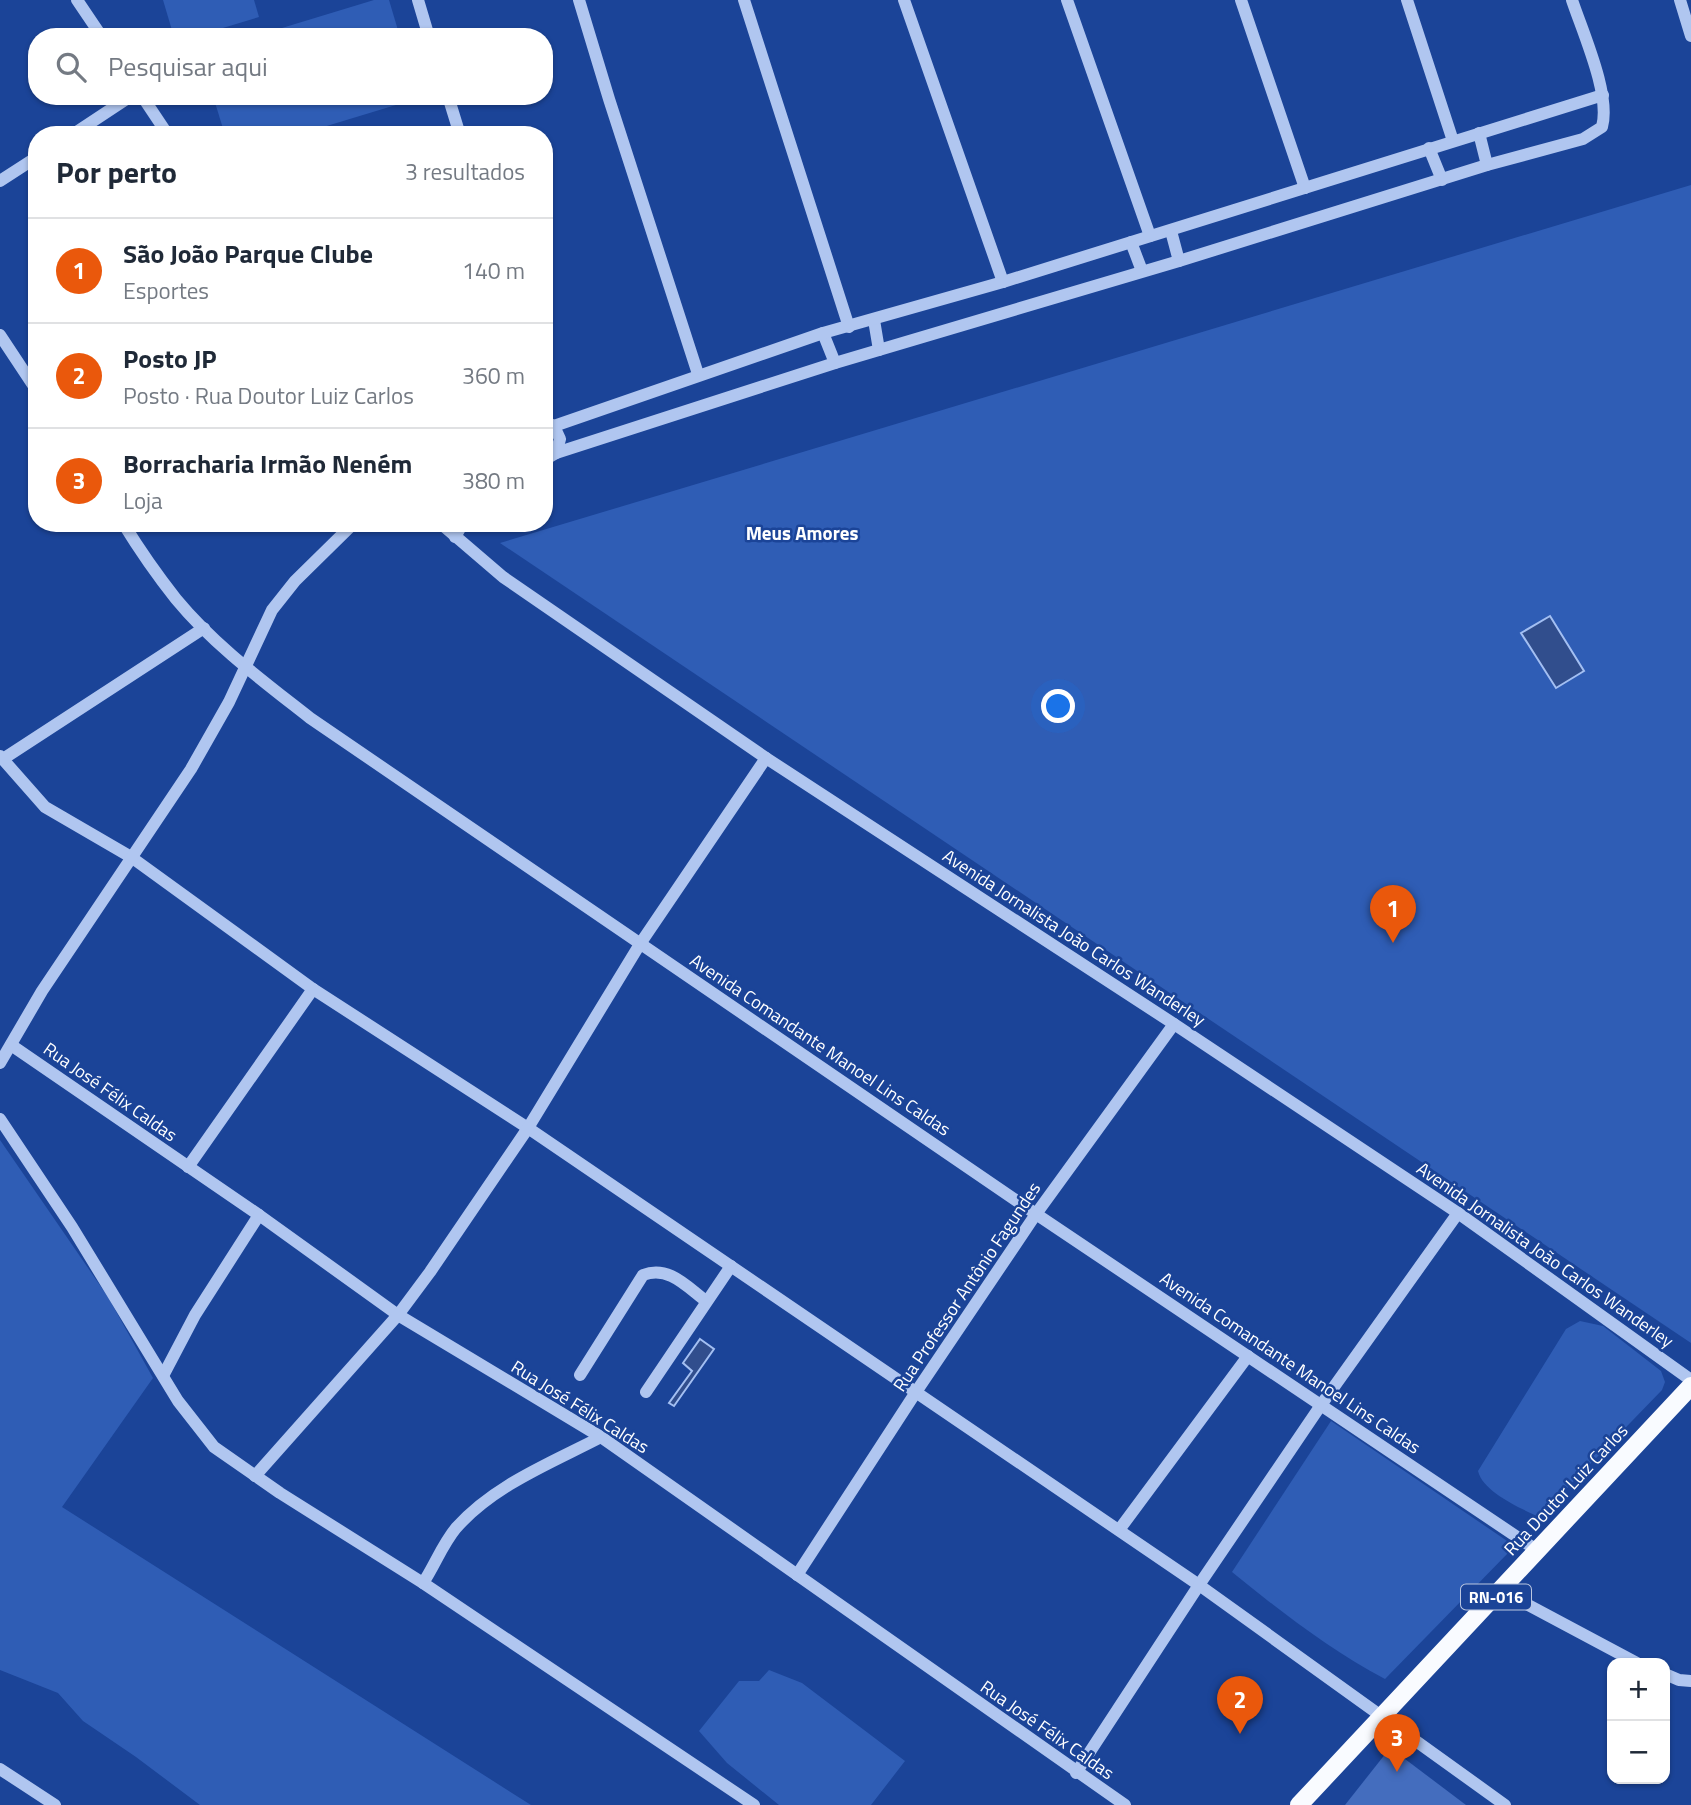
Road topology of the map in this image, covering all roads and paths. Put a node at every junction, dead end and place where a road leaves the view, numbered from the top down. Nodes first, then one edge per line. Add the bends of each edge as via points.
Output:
1 (77, 0) edge
2 (418, 0) edge
3 (579, 0) edge
4 (744, 0) edge
5 (904, 0) edge
6 (1067, 0) edge
7 (1241, 0) edge
8 (1407, 0) edge
9 (1572, 0) edge
10 (1680, 0) edge
11 (96, 28) edge
12 (426, 28) edge
13 (1691, 36) edge
14 (1603, 95) junction
15 (117, 105) edge
16 (148, 105) edge
17 (451, 105) edge
18 (86, 126) edge
19 (161, 126) edge
20 (457, 126) edge
21 (1479, 133) junction
22 (1453, 141) junction
23 (1429, 148) junction
24 (28, 163) edge
25 (1487, 165) junction
26 (1442, 180) junction
27 (0, 181) edge
28 (1305, 188) junction
29 (1171, 231) junction
30 (1150, 236) junction
31 (1131, 242) junction
32 (1179, 261) junction
33 (1142, 271) junction
34 (1003, 282) junction
35 (874, 320) junction
36 (849, 327) junction
37 (823, 333) junction
38 (0, 335) edge
39 (879, 350) junction
40 (835, 363) junction
41 (698, 374) junction
42 (28, 377) edge
43 (553, 419) edge
44 (553, 429) edge
45 (553, 452) edge
46 (553, 456) edge
47 (128, 532) edge
48 (345, 532) edge
49 (450, 532) edge
50 (458, 532) edge
51 (455, 537) junction
52 (204, 628) junction
53 (245, 667) junction
54 (1, 758) edge
55 (766, 758) junction
56 (131, 858) junction
57 (640, 944) junction
58 (313, 989) junction
59 (1174, 1024) junction
60 (12, 1045) junction
61 (0, 1063) edge
62 (0, 1119) edge
63 (528, 1128) junction
64 (188, 1167) junction
65 (1458, 1213) junction
66 (1036, 1214) junction
67 (259, 1215) junction
68 (732, 1266) junction
69 (706, 1301) junction
70 (398, 1315) junction
71 (1248, 1356) junction
72 (164, 1374) junction
73 (580, 1375) dead end
74 (1691, 1380) edge
75 (1691, 1386) edge
76 (916, 1391) junction
77 (646, 1392) dead end
78 (1321, 1405) junction
79 (601, 1437) junction
80 (255, 1476) junction
81 (1119, 1530) junction
82 (1538, 1551) junction
83 (797, 1575) junction
84 (423, 1583) junction
85 (1199, 1584) junction
86 (1502, 1591) junction
87 (1628, 1658) edge
88 (1670, 1676) edge
89 (1691, 1681) edge
90 (1383, 1717) junction
91 (0, 1769) edge
92 (1076, 1773) junction
93 (55, 1805) edge
94 (754, 1805) edge
95 (1125, 1805) edge
96 (1299, 1805) edge
97 (1505, 1805) edge

1 - 11 street
2 - 12 street
3 - 41 street
4 - 36 street
5 - 34 street
6 - 30 street
7 - 28 street
8 - 22 street
9 - 14 street
10 - 13 street
14 - 21 street
14 - 25 street via 1606,114 1602,127 1593,134
15 - 18 street
16 - 19 street
17 - 20 street
21 - 22 street
21 - 25 street
22 - 23 street
23 - 26 street
23 - 28 street
24 - 27 street
25 - 26 street
26 - 32 street
28 - 29 street
29 - 30 street
29 - 32 street
30 - 31 street
31 - 33 street
31 - 34 street
32 - 33 street
33 - 39 street
34 - 35 street
35 - 36 street
35 - 39 street
36 - 37 street
37 - 40 street
37 - 41 street
38 - 42 street
39 - 40 street
40 - 46 street
41 - 43 street
44 - 45 street via 560,439
47 - 52 street, Avenida Comandante Manoel Lins Caldas
48 - 53 street via 272,610
49 - 51 street, Avenida Jornalista João Carlos Wanderley
50 - 51 street
51 - 55 street, Avenida Jornalista João Carlos Wanderley via 503,577
52 - 53 street, Avenida Comandante Manoel Lins Caldas
52 - 54 street
53 - 56 street via 197,759
53 - 57 street, Avenida Comandante Manoel Lins Caldas via 310,718
54 - 56 street via 45,807
55 - 57 street
55 - 59 street, Avenida Jornalista João Carlos Wanderley
56 - 58 street
56 - 60 street
57 - 63 street
57 - 66 street, Avenida Comandante Manoel Lins Caldas
58 - 63 street
58 - 64 street
59 - 65 street, Avenida Jornalista João Carlos Wanderley
59 - 66 street, Rua Professor Antônio Fagundes
60 - 61 street
60 - 64 street, Rua José Félix Caldas
62 - 72 street
63 - 68 street
63 - 70 street
64 - 67 street, Rua José Félix Caldas
65 - 74 street, Avenida Jornalista João Carlos Wanderley
65 - 78 street
66 - 71 street, Avenida Comandante Manoel Lins Caldas
66 - 76 street, Rua Professor Antônio Fagundes
67 - 70 street, Rua José Félix Caldas
67 - 72 street via 195,1315
68 - 69 street
68 - 76 street
69 - 73 street via 667,1272 643,1275
69 - 77 street
70 - 79 street, Rua José Félix Caldas
70 - 80 street
71 - 78 street, Avenida Comandante Manoel Lins Caldas
71 - 81 street
72 - 80 street via 191,1420 214,1447
75 - 82 main road, Rua Doutor Luiz Carlos / RN-016
76 - 81 street
76 - 83 street, Rua Professor Antônio Fagundes
78 - 82 street, Avenida Comandante Manoel Lins Caldas
78 - 85 street
79 - 83 street, Rua José Félix Caldas
79 - 84 street via 518,1479 473,1511 441,1549
80 - 84 street
81 - 85 street
82 - 86 main road, Rua Doutor Luiz Carlos / RN-016
83 - 92 street, Rua José Félix Caldas
84 - 94 street
85 - 90 street
85 - 92 street
86 - 87 street
86 - 90 main road, Rua Doutor Luiz Carlos / RN-016
88 - 89 street
90 - 96 main road, Rua Doutor Luiz Carlos / RN-016
90 - 97 street
91 - 93 street
92 - 95 street, Rua José Félix Caldas

